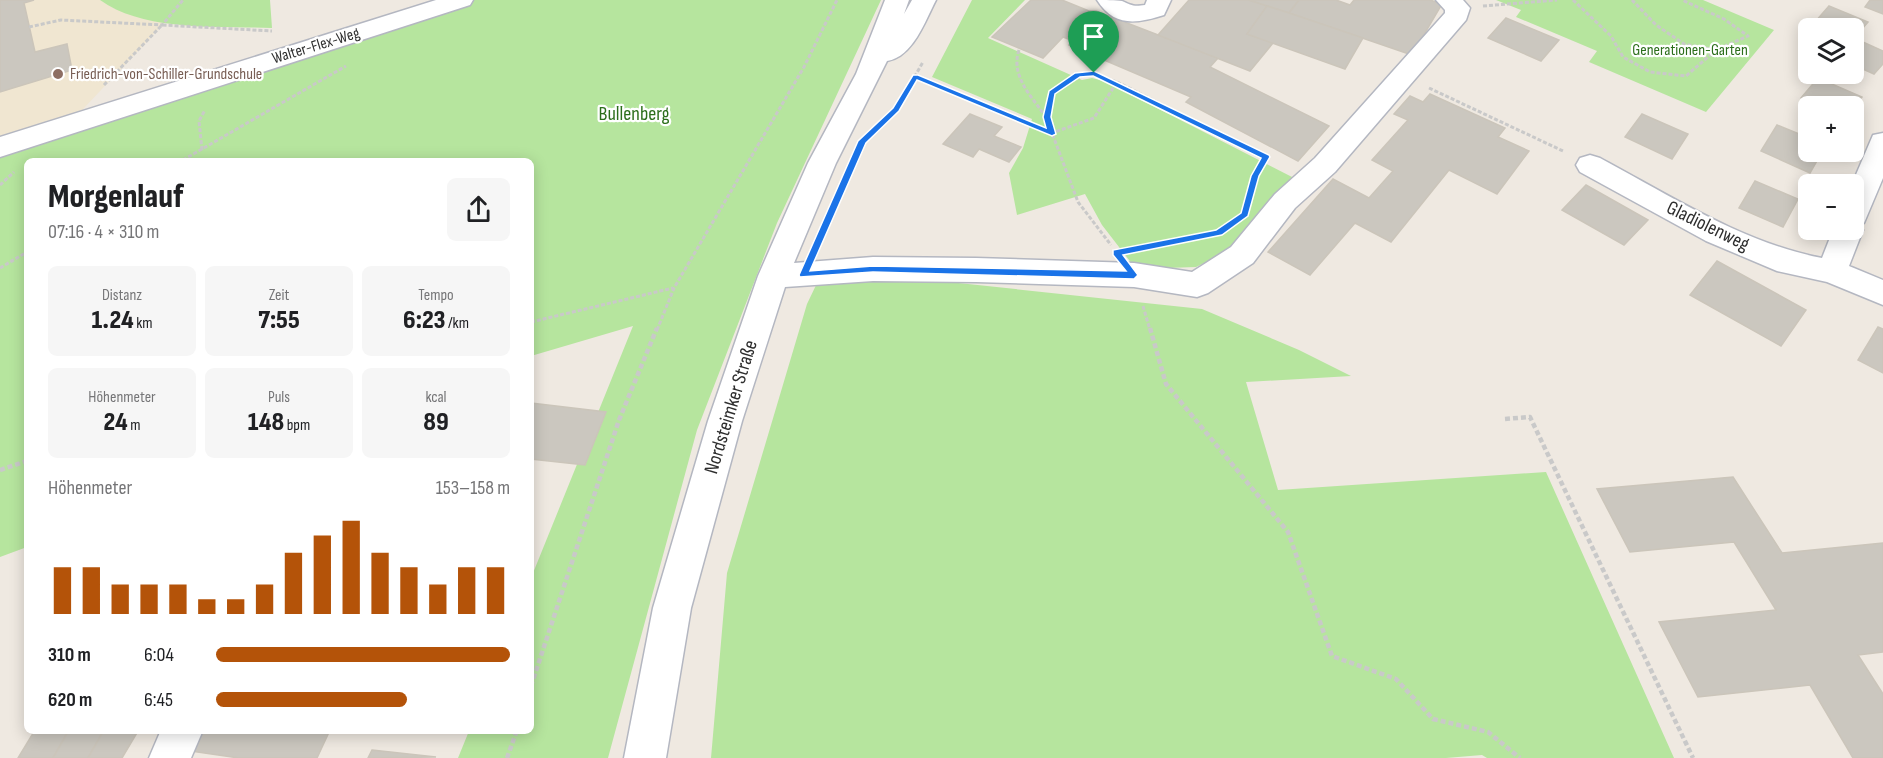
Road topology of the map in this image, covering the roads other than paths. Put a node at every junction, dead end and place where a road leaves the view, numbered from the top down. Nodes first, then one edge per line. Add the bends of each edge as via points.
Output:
1 (461, 0) edge
2 (897, 0) edge
3 (924, 0) edge
4 (1109, 0) edge
5 (1159, 0) edge
6 (1453, 4) edge
7 (869, 74) junction
8 (1883, 142) edge
9 (0, 147) edge
10 (1590, 165) road end
11 (1864, 190) edge
12 (1844, 240) edge
13 (1832, 271) junction
14 (773, 276) junction
15 (1883, 293) edge
16 (181, 734) edge
17 (171, 758) edge
18 (645, 758) edge

1 - 9 street, Walter-Flex-Weg
2 - 7 street, Nordsteimker Straße
3 - 7 street, Nordsteimker Straße via 904,37
4 - 5 street via 1125,14 1142,15 1155,10
6 - 14 street via 1457,15 1325,165 1285,201 1242,255 1197,285 1134,275 873,269
7 - 14 street, Nordsteimker Straße via 822,163
8 - 11 street
10 - 13 street, Gladiolenweg via 1716,233 1788,263
12 - 13 street
13 - 15 street, Gladiolenweg
14 - 18 street, Nordsteimker Straße via 725,421 672,608
16 - 17 street

